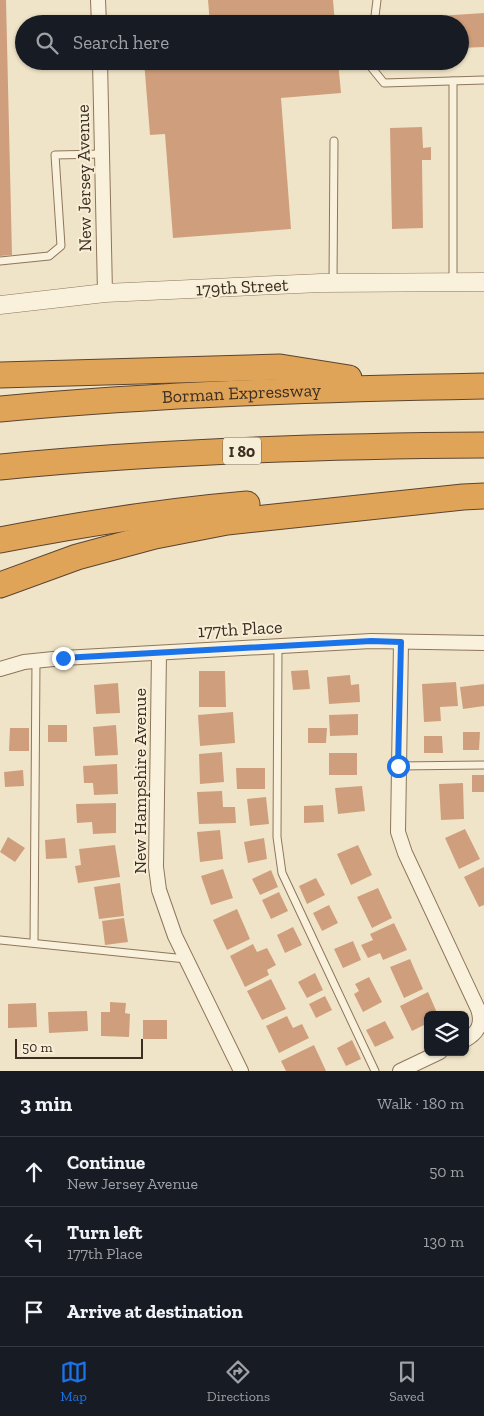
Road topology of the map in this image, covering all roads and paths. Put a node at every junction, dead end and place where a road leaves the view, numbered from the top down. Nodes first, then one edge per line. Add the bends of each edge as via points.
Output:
1 (98, 0) edge
2 (376, 0) edge
3 (99, 15) edge
4 (375, 15) edge
5 (100, 70) edge
6 (374, 70) edge
7 (484, 80) edge
8 (453, 81) junction
9 (334, 141) dead end
10 (102, 154) junction
11 (0, 261) edge
12 (453, 282) junction
13 (484, 282) edge
14 (333, 283) junction
15 (105, 293) junction
16 (0, 305) edge
17 (0, 375) edge
18 (484, 386) edge
19 (411, 387) junction
20 (0, 409) edge
21 (484, 445) edge
22 (0, 467) edge
23 (473, 496) edge
24 (0, 540) edge
25 (0, 585) edge
26 (401, 642) junction
27 (484, 643) edge
28 (278, 646) junction
29 (159, 653) junction
30 (36, 661) junction
31 (0, 669) edge
32 (398, 766) junction
33 (484, 766) edge
34 (0, 940) edge
35 (34, 943) junction
36 (186, 959) junction
37 (482, 1026) edge
38 (469, 1038) edge
39 (432, 1056) edge
40 (240, 1071) edge
41 (375, 1071) edge
42 (400, 1071) edge

1 - 3 street
2 - 4 lane
5 - 10 street, New Jersey Avenue
6 - 8 lane via 384,83
7 - 8 lane
8 - 12 lane
9 - 14 lane
10 - 11 lane via 55,155 61,246 50,256
10 - 15 street, New Jersey Avenue
12 - 13 street, 179th Street
12 - 14 street, 179th Street
14 - 15 street, 179th Street
15 - 16 street, 179th Street
17 - 19 highway via 280,367
18 - 19 highway, Borman Expressway
19 - 20 highway, Borman Expressway via 238,393
21 - 22 highway, I 80 via 265,449
23 - 24 highway via 300,499 191,508
23 - 25 highway via 227,522 155,536 77,557
26 - 27 street, 177th Place
26 - 28 street, 177th Place
26 - 32 street
28 - 29 street, 177th Place
28 - 41 lane via 277,837 282,873
29 - 30 street, 177th Place
29 - 36 street, New Hampshire Avenue via 156,867 166,912
30 - 31 street, 177th Place
30 - 35 lane
32 - 33 lane
32 - 37 street via 397,822 401,844 478,1009
34 - 35 lane
35 - 36 lane
36 - 40 street, New Hampshire Avenue
37 - 38 street
39 - 42 street

